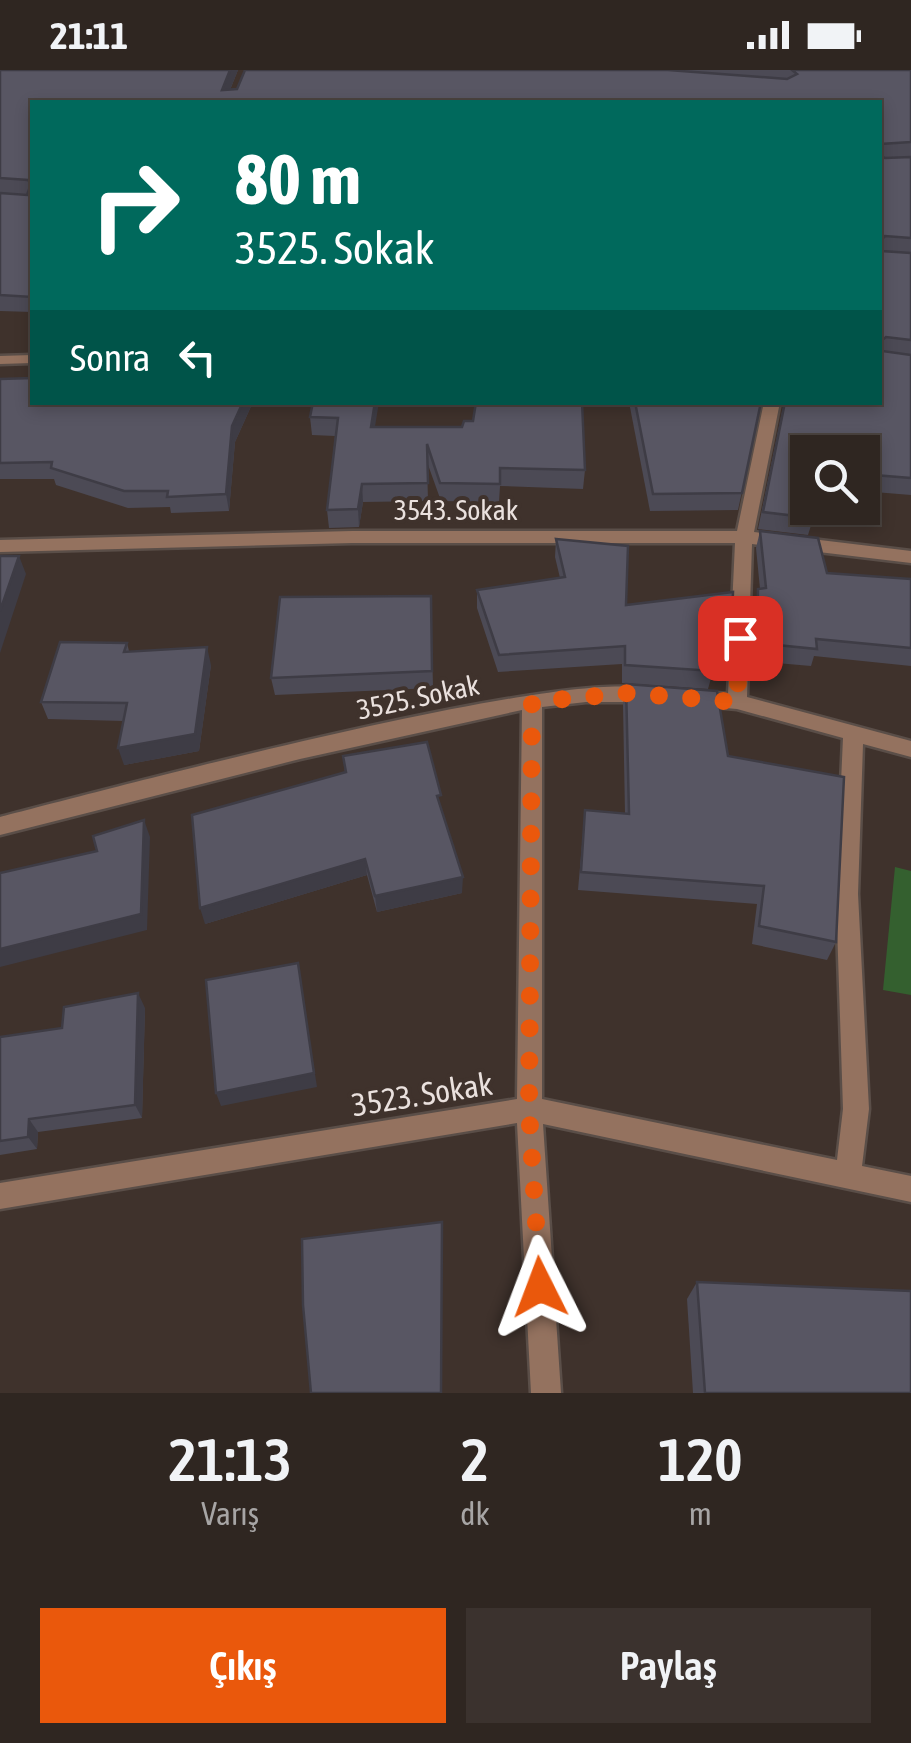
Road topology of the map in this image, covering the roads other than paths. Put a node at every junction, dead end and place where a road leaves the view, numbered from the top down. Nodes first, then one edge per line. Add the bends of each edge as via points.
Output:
1 (0, 360) edge
2 (30, 360) edge
3 (771, 405) edge
4 (744, 538) junction
5 (0, 546) edge
6 (911, 557) edge
7 (532, 702) junction
8 (737, 702) junction
9 (853, 736) junction
10 (911, 749) edge
11 (0, 826) edge
12 (529, 1110) junction
13 (848, 1174) junction
14 (911, 1188) edge
15 (0, 1196) edge
16 (546, 1393) edge

1 - 2 street
3 - 4 street
4 - 5 street, 3543. Sokak via 352,537
4 - 6 street, 3543. Sokak
4 - 8 street
7 - 8 street, 3525. Sokak via 628,693
7 - 11 street, 3525. Sokak via 236,764
7 - 12 street
8 - 9 street, 3525. Sokak
9 - 10 street, 3525. Sokak
9 - 13 street via 847,894 856,1109
12 - 13 street, 3523. Sokak
12 - 15 street, 3523. Sokak
12 - 16 street
13 - 14 street, 3523. Sokak

